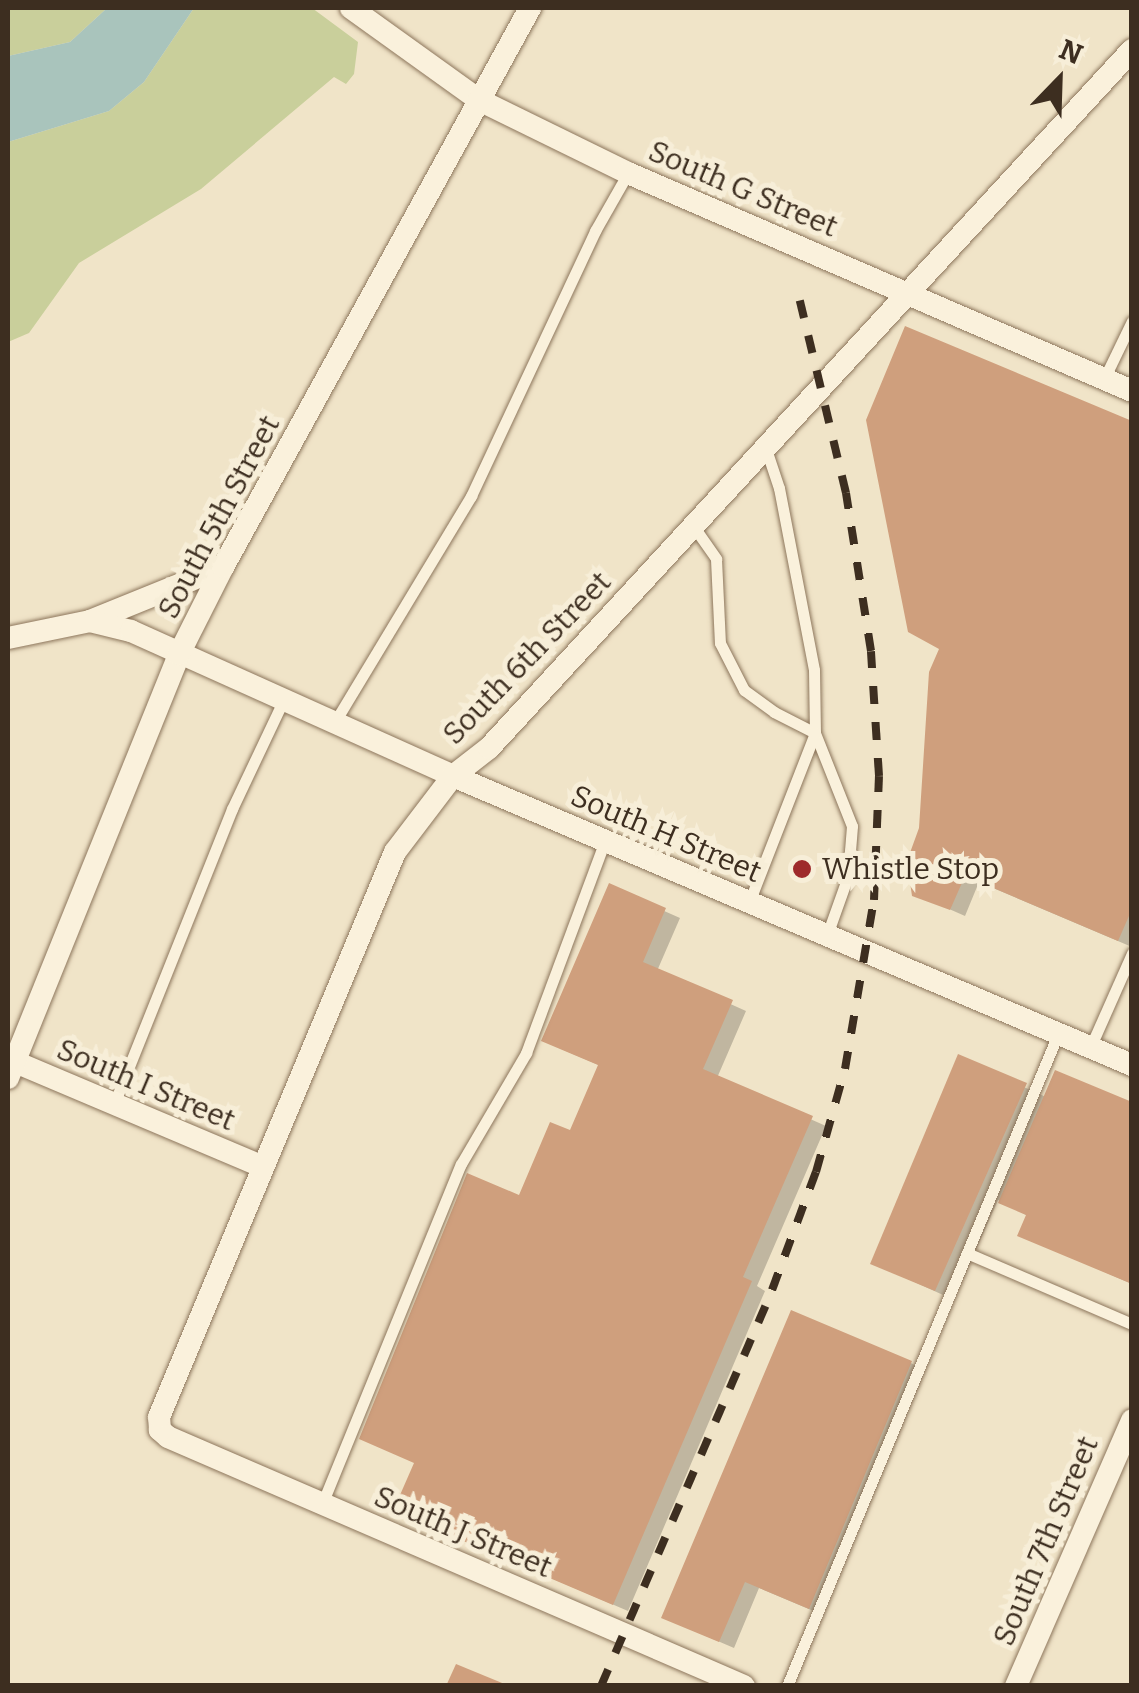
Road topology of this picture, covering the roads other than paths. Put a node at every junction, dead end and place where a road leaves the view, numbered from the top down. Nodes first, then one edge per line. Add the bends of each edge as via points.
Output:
1 (351, 8) edge
2 (530, 8) edge
3 (1132, 50) edge
4 (479, 100) junction
5 (628, 173) junction
6 (910, 292) junction
7 (1132, 321) edge
8 (1104, 379) junction
9 (1132, 391) edge
10 (766, 449) junction
11 (694, 526) junction
12 (222, 567) junction
13 (90, 620) junction
14 (8, 638) edge
15 (180, 654) junction
16 (284, 699) junction
17 (336, 720) junction
18 (816, 733) junction
19 (454, 776) junction
20 (606, 841) junction
21 (748, 902) junction
22 (826, 935) junction
23 (1132, 953) edge
24 (1058, 1034) junction
25 (1090, 1048) junction
26 (1132, 1065) edge
27 (10, 1066) edge
28 (114, 1104) junction
29 (261, 1166) junction
30 (967, 1253) junction
31 (1132, 1324) edge
32 (1132, 1420) edge
33 (160, 1430) joint
34 (322, 1504) junction
35 (744, 1686) edge
36 (787, 1686) edge
37 (1016, 1686) edge

1 - 4 street, South G Street
2 - 4 street, South 5th Street
3 - 6 street, South 6th Street
4 - 5 street, South G Street
4 - 12 street, South 5th Street
5 - 6 street, South G Street
5 - 17 lane via 471,496
6 - 8 street, South G Street
6 - 10 street, South 6th Street
7 - 8 lane
8 - 9 street, South G Street
10 - 11 street, South 6th Street
10 - 18 lane via 814,670
11 - 18 lane via 716,559 720,643 744,690
11 - 19 street, South 6th Street via 489,748
12 - 13 street
12 - 15 street, South 5th Street
13 - 14 street
13 - 15 street, South H Street
15 - 16 street, South H Street
15 - 27 street, South 5th Street
16 - 17 street, South H Street
16 - 28 lane via 232,809
17 - 19 street, South H Street
18 - 21 lane
18 - 22 lane via 852,826 848,876
19 - 20 street, South H Street
19 - 29 street, South 6th Street via 395,852
20 - 21 street, South H Street
20 - 34 lane via 526,1054 461,1164
21 - 22 street, South H Street
22 - 24 street, South H Street
23 - 25 lane
24 - 25 street, South H Street
24 - 30 lane
25 - 26 street, South H Street
27 - 28 street, South I Street
28 - 29 street, South I Street
29 - 33 street, South 6th Street via 166,1392
30 - 31 lane
30 - 36 lane
32 - 37 street, South 7th Street
33 - 34 street, South J Street
34 - 35 street, South J Street

